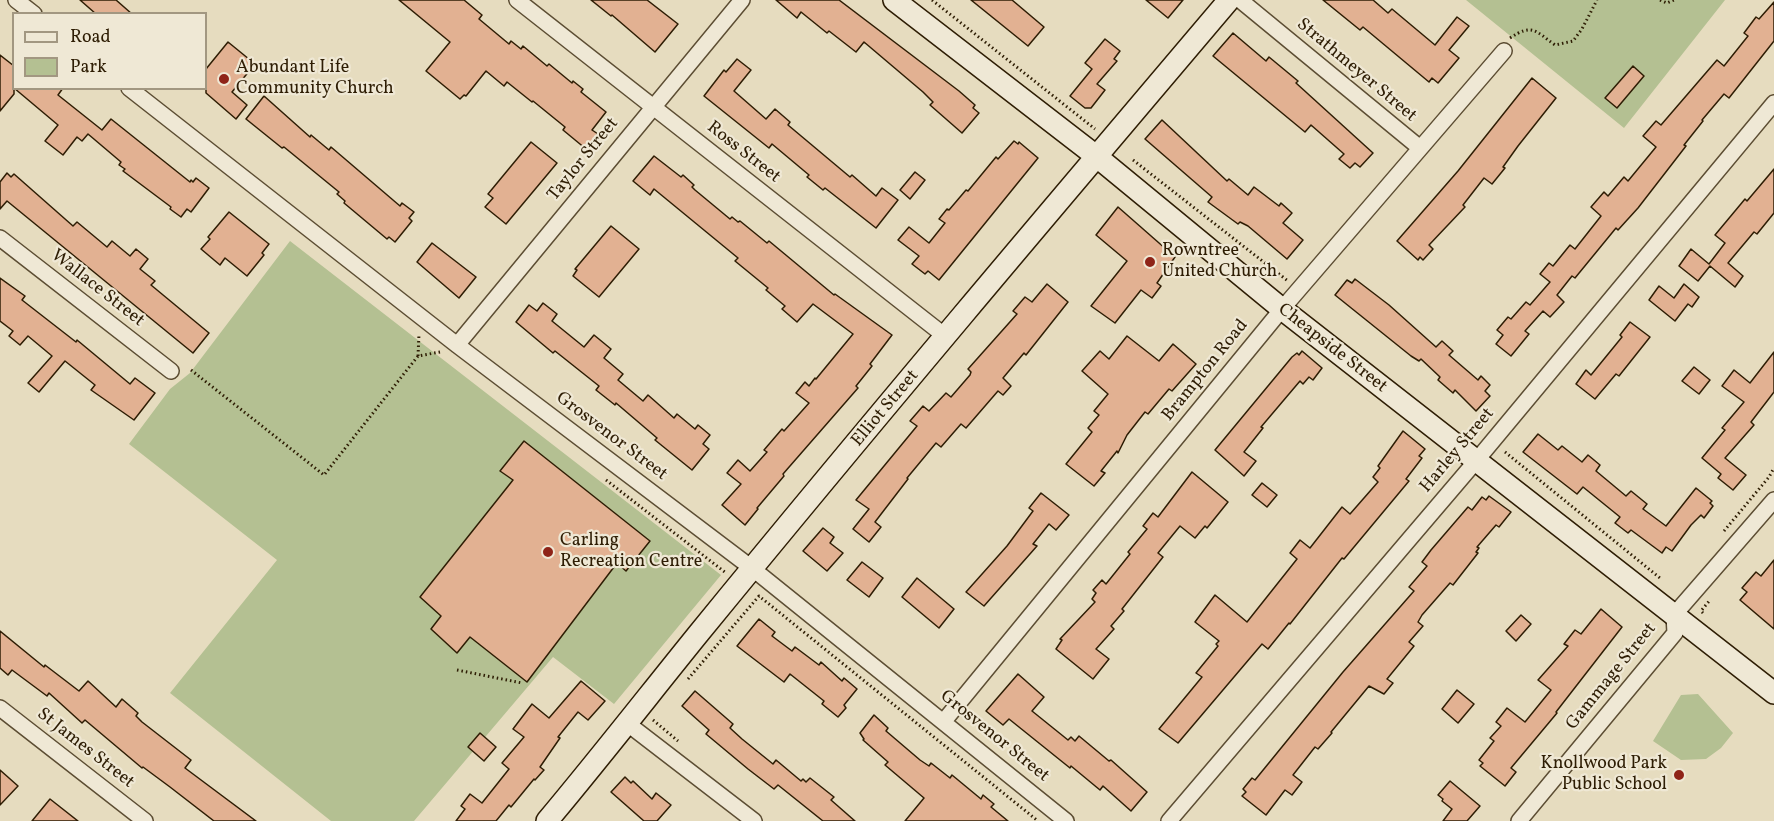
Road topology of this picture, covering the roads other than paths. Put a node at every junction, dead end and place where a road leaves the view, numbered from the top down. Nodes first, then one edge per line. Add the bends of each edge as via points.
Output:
1 (16, 0) edge
2 (517, 0) edge
3 (742, 0) edge
4 (894, 0) edge
5 (1229, 0) edge
6 (1240, 0) edge
7 (31, 12) edge
8 (1504, 51) road end
9 (132, 90) edge
10 (1774, 104) edge
11 (652, 107) junction
12 (1420, 148) junction
13 (1103, 149) junction
14 (0, 238) edge
15 (1282, 309) junction
16 (945, 336) junction
17 (457, 345) junction
18 (171, 371) dead end
19 (1476, 461) junction
20 (1774, 500) edge
21 (753, 569) junction
22 (1674, 615) junction
23 (1774, 693) edge
24 (0, 708) edge
25 (944, 721) junction
26 (628, 724) junction
27 (145, 821) edge
28 (547, 821) edge
29 (754, 821) edge
30 (1066, 821) edge
31 (1169, 821) edge
32 (1519, 821) edge

1 - 7 street
2 - 11 street, Ross Street
3 - 11 street, Taylor Street
4 - 13 street, Cheapside Street
5 - 13 street, Elliot Street
6 - 12 street, Strathmeyer Street
8 - 12 street, Brampton Road
9 - 17 street, Grosvenor Street
10 - 19 street, Harley Street
11 - 16 street, Ross Street
11 - 17 street, Taylor Street
12 - 15 street, Brampton Road
13 - 15 street, Cheapside Street
13 - 16 street, Elliot Street
14 - 18 street, Wallace Street
15 - 19 street, Cheapside Street
15 - 25 street, Brampton Road
16 - 21 street, Elliot Street
17 - 21 street, Grosvenor Street
19 - 22 street, Cheapside Street
19 - 31 street, Harley Street
20 - 22 street, Gammage Street
21 - 25 street, Grosvenor Street
21 - 26 street, Elliot Street
22 - 23 street, Cheapside Street
22 - 32 street, Gammage Street via 1675,633
24 - 27 street, St James Street
25 - 30 street, Grosvenor Street
26 - 28 street, Elliot Street
26 - 29 street

